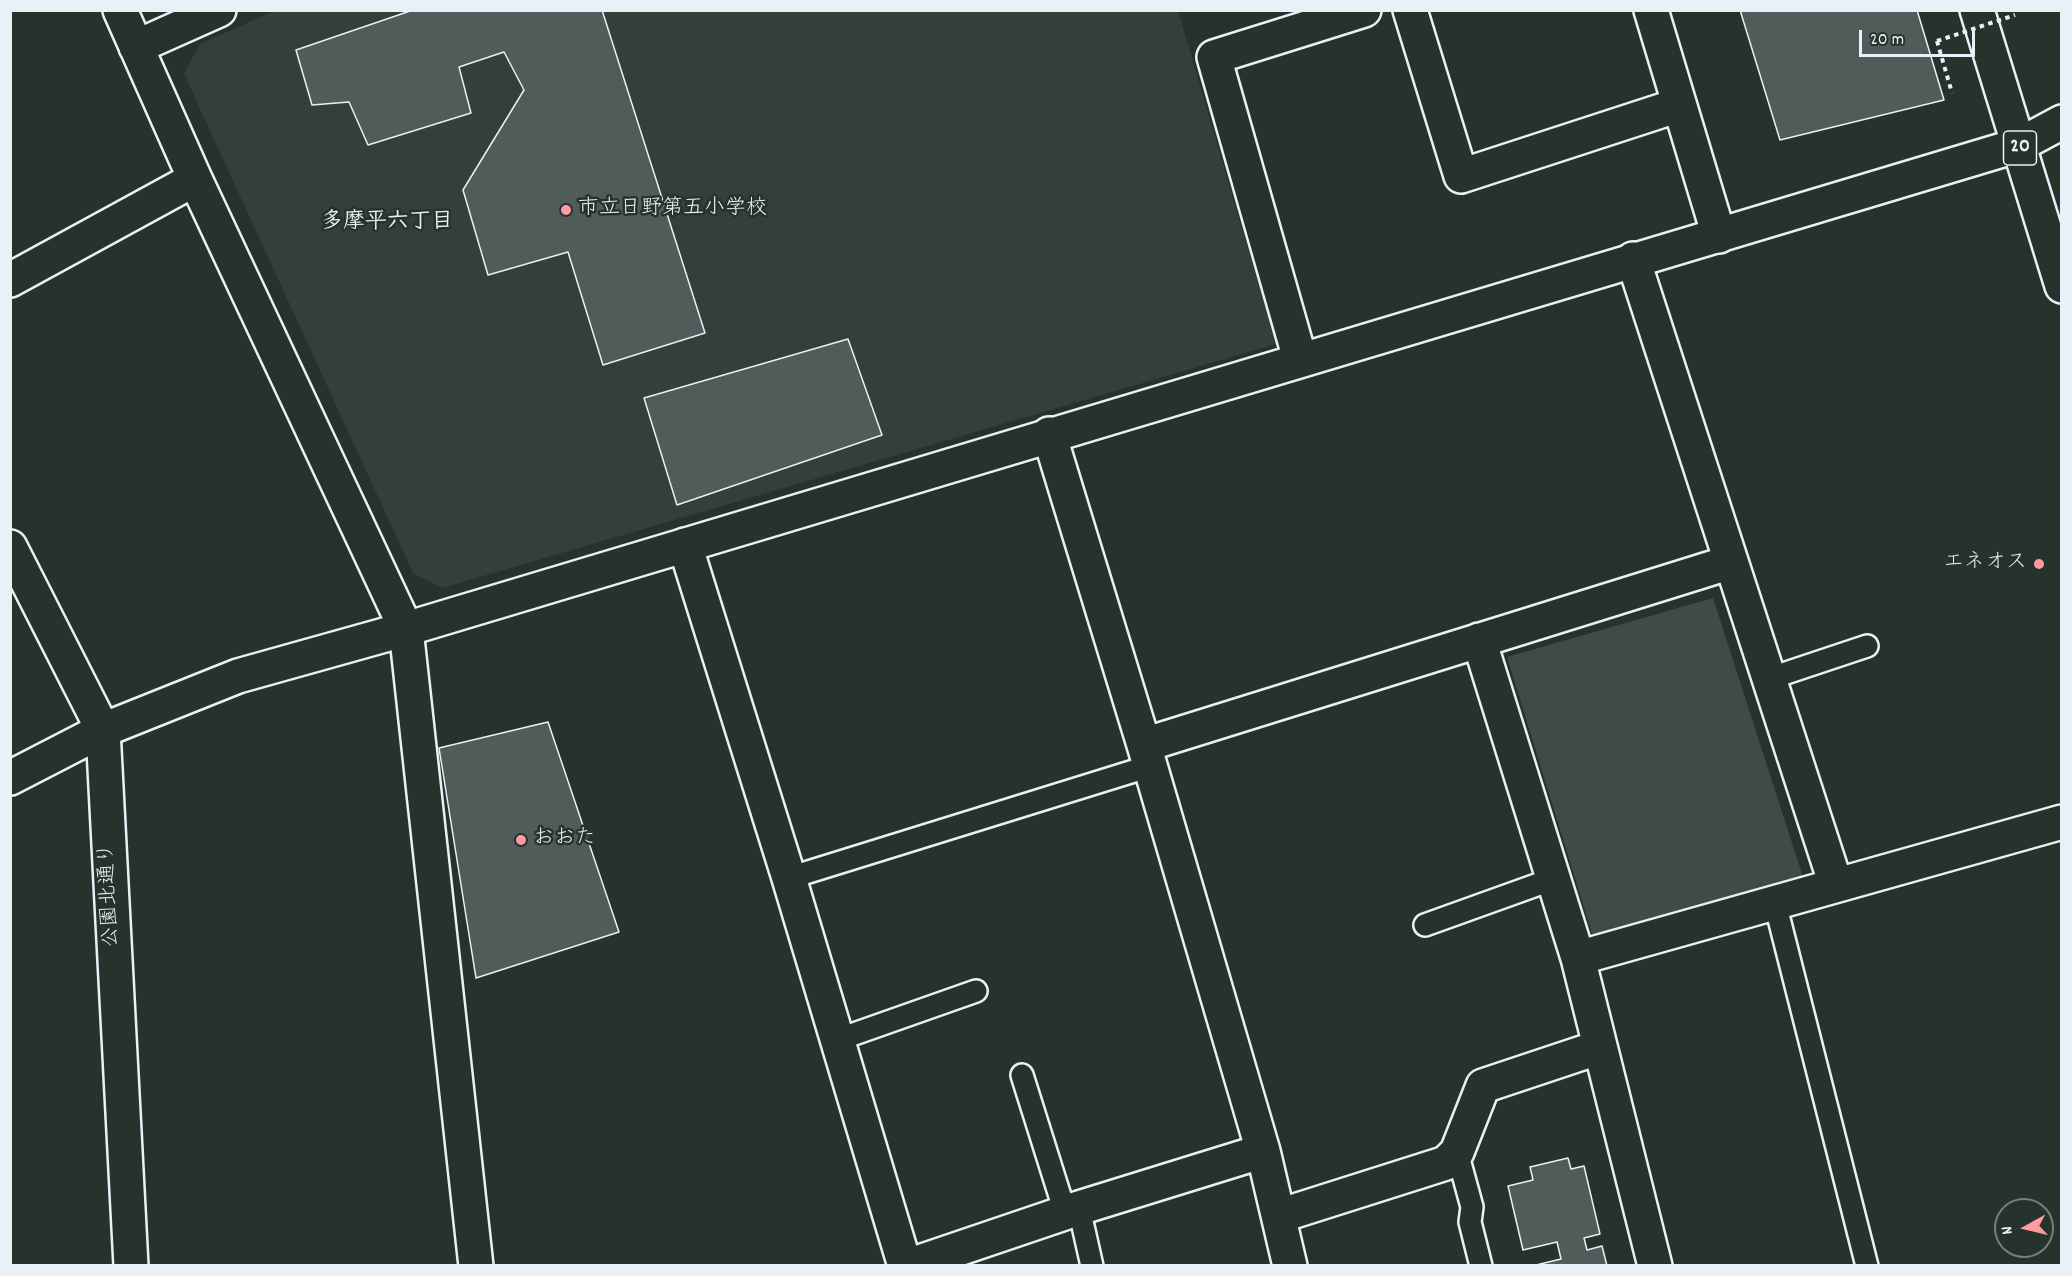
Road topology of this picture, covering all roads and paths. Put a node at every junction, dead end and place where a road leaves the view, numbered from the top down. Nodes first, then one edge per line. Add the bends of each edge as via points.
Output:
1 (120, 10) edge
2 (219, 10) edge
3 (1364, 10) edge
4 (1410, 10) edge
5 (1652, 10) edge
6 (1977, 10) edge
7 (2014, 15) dead end
8 (136, 47) junction
9 (1952, 93) dead end
10 (1679, 105) junction
11 (2061, 122) edge
12 (2019, 145) junction
13 (195, 179) junction
14 (1719, 236) junction
15 (1633, 259) junction
16 (10, 280) edge
17 (2061, 286) edge
18 (1300, 359) junction
19 (1049, 434) junction
20 (685, 545) junction
21 (10, 547) edge
22 (1731, 562) junction
23 (406, 628) junction
24 (1479, 640) junction
25 (1867, 646) dead end
26 (1768, 679) junction
27 (103, 730) junction
28 (1147, 756) junction
29 (10, 778) edge
30 (2061, 822) edge
31 (789, 878) junction
32 (1553, 879) junction
33 (1836, 885) junction
34 (1775, 903) junction
35 (1425, 925) dead end
36 (1578, 958) junction
37 (976, 992) dead end
38 (837, 1040) junction
39 (1600, 1047) junction
40 (1022, 1075) dead end
41 (1263, 1151) junction
42 (1456, 1152) junction
43 (1072, 1210) junction
44 (1279, 1216) junction
45 (131, 1266) edge
46 (476, 1266) edge
47 (907, 1266) edge
48 (1092, 1266) edge
49 (1290, 1266) edge
50 (1481, 1266) edge
51 (1655, 1266) edge
52 (1867, 1266) edge

1 - 8 main road
2 - 8 main road
3 - 18 main road via 1214,57
4 - 10 main road via 1461,176
5 - 10 main road
6 - 12 main road, 20
7 - 9 path, bridge via 1937,41
8 - 13 main road
10 - 14 main road
11 - 12 main road
12 - 14 main road
12 - 17 main road, 20
13 - 16 main road
13 - 23 main road
14 - 15 main road
15 - 18 main road
15 - 22 main road
18 - 19 main road
19 - 20 main road
19 - 28 main road
20 - 23 main road
20 - 31 main road
21 - 27 main road, 公園北通り
22 - 24 main road
22 - 26 main road
23 - 27 main road via 238,676
23 - 46 main road
24 - 28 main road
24 - 32 main road
25 - 26 lane
26 - 33 main road
27 - 29 main road
27 - 45 main road, 公園北通り
28 - 31 lane
28 - 41 main road
30 - 33 main road
31 - 38 main road
32 - 35 lane
32 - 36 main road
33 - 34 main road
34 - 36 main road
34 - 52 lane
36 - 39 main road
37 - 38 lane
38 - 47 main road
39 - 42 main road via 1483,1086
39 - 51 main road
40 - 43 lane
41 - 43 main road
41 - 44 main road
42 - 44 main road via 1446,1163
42 - 50 lane via 1472,1207 1470,1222
43 - 47 main road
43 - 48 lane
44 - 49 main road

